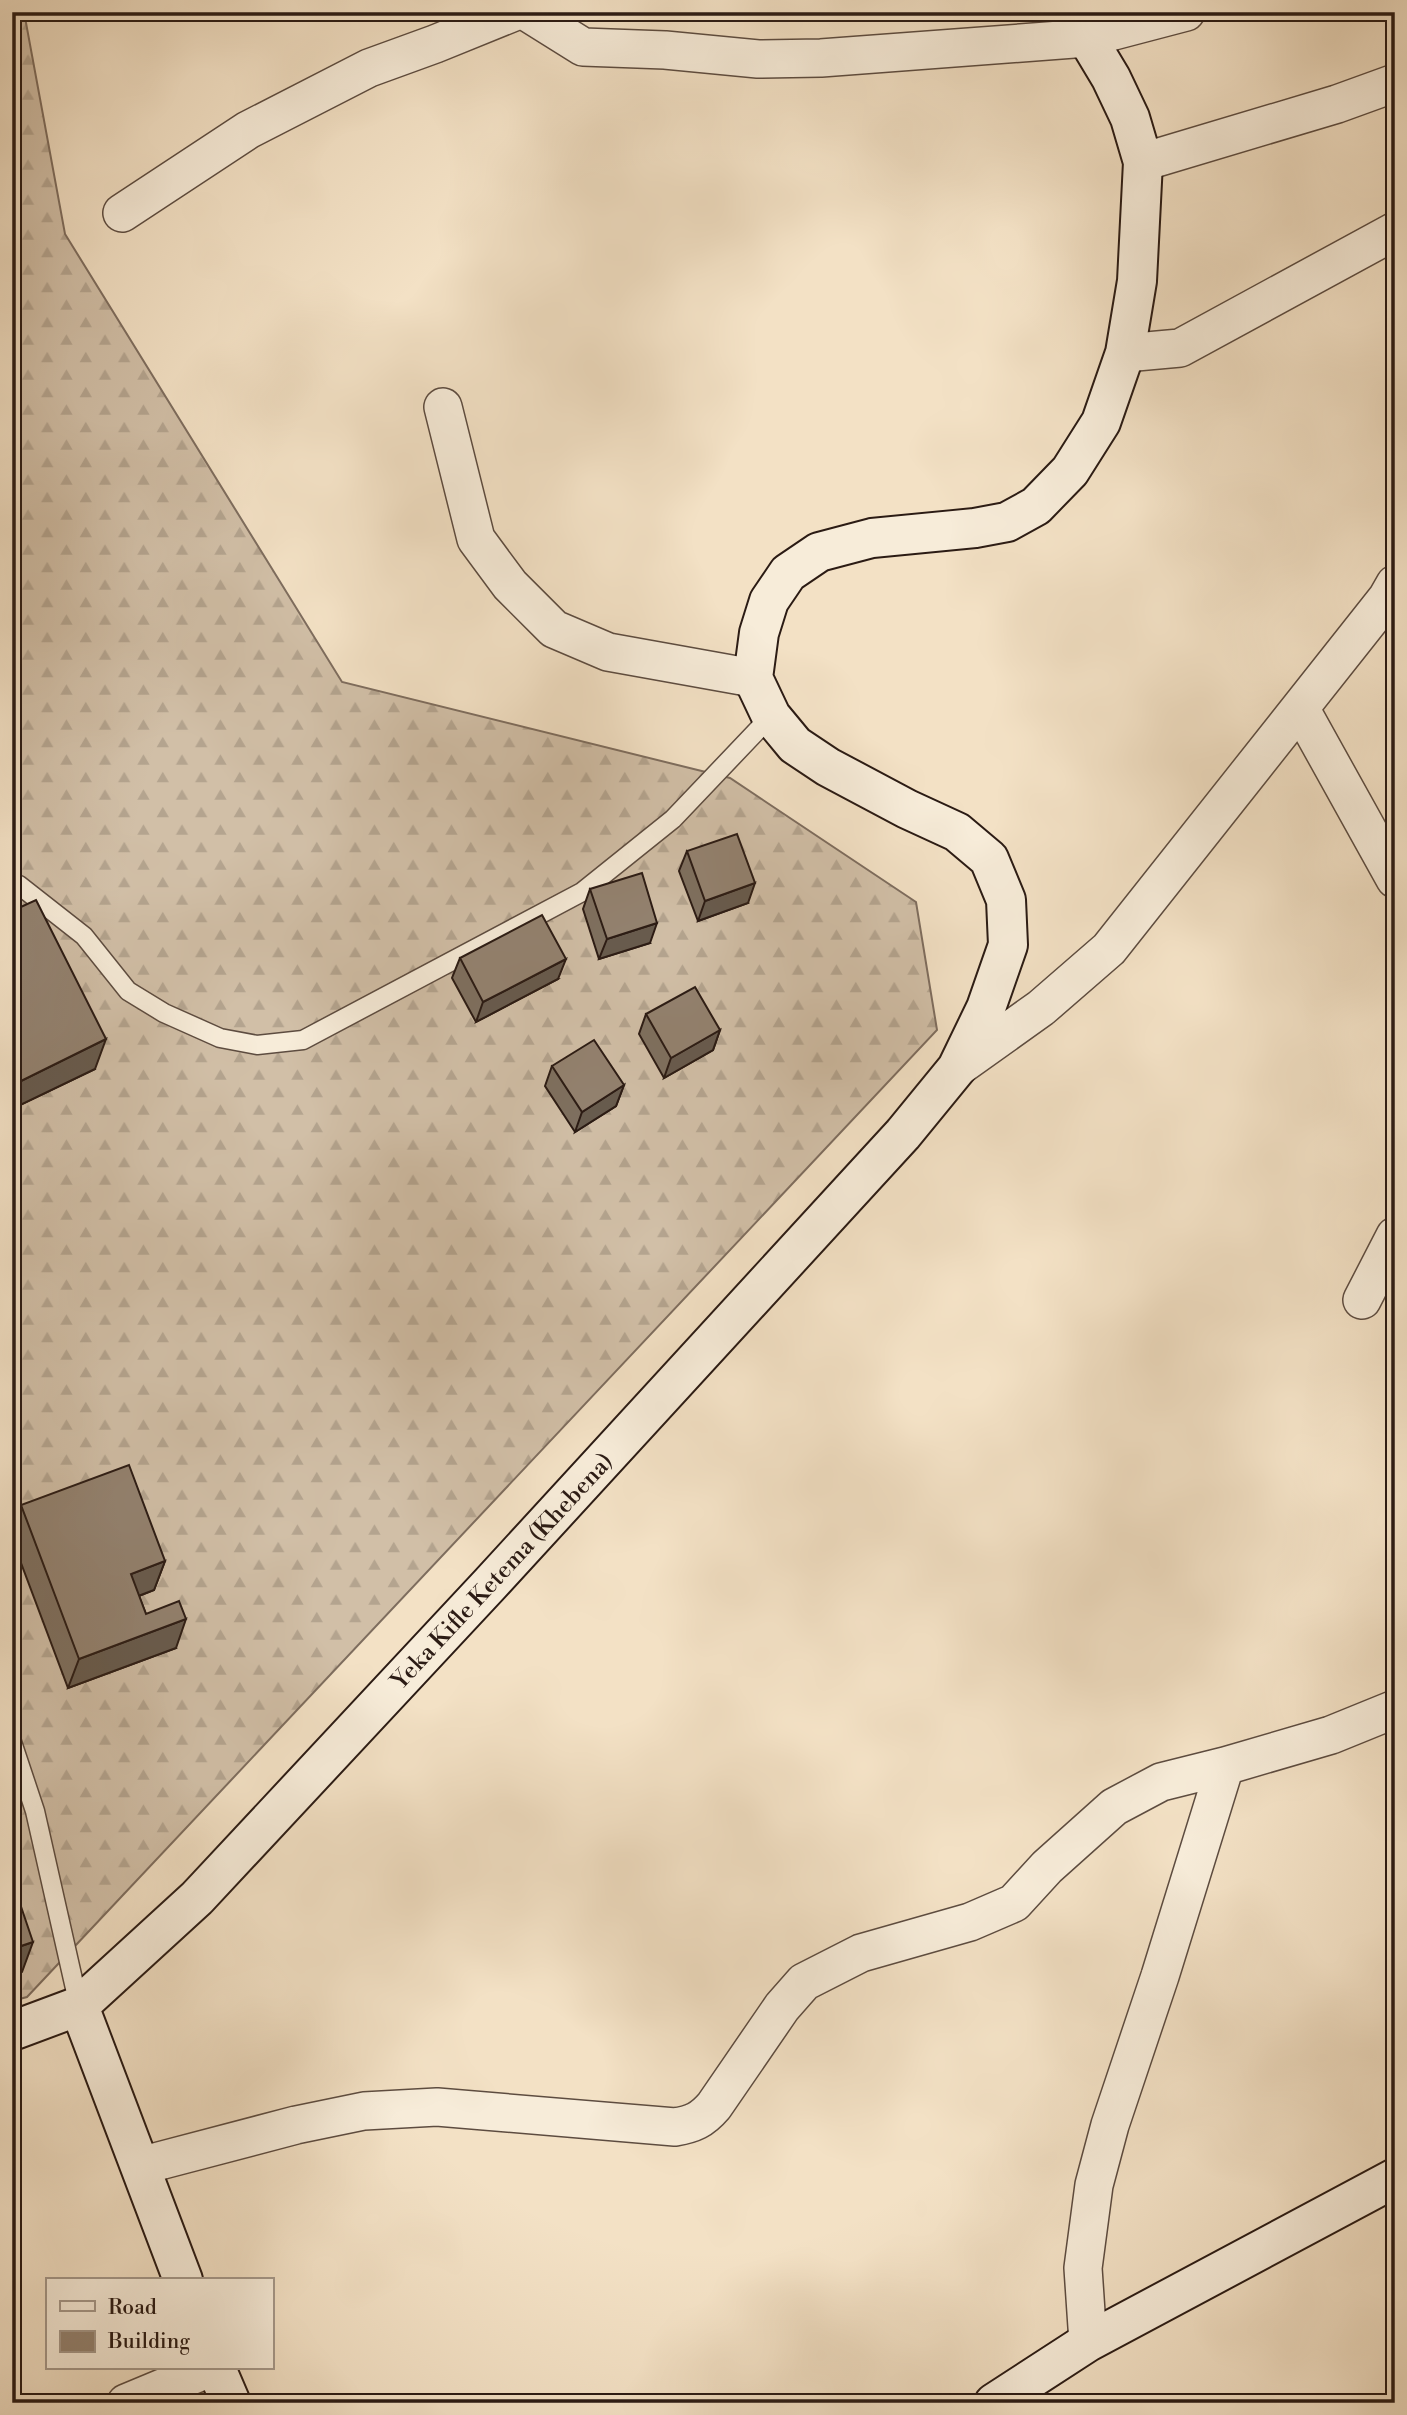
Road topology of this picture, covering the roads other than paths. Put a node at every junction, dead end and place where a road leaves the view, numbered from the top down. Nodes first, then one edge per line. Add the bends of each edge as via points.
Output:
1 (514, 12) edge
2 (527, 12) edge
3 (1186, 12) edge
4 (1083, 25) edge
5 (1395, 83) edge
6 (1143, 162) junction
7 (122, 213) dead end
8 (1395, 231) edge
9 (1125, 353) junction
10 (443, 407) dead end
11 (1395, 584) edge
12 (753, 678) junction
13 (1300, 708) junction
14 (771, 716) junction
15 (1395, 879) edge
16 (12, 883) edge
17 (957, 1068) junction
18 (1395, 1236) edge
19 (1362, 1300) dead end
20 (1395, 1709) edge
21 (12, 1742) edge
22 (1225, 1766) junction
23 (79, 2006) junction
24 (12, 2031) edge
25 (140, 2166) junction
26 (1395, 2178) edge
27 (182, 2278) edge
28 (1088, 2342) junction
29 (205, 2370) edge
30 (217, 2370) edge
31 (126, 2403) edge
32 (231, 2403) edge
33 (994, 2403) edge

1 - 7 street via 369,68 248,130
2 - 4 street via 583,47 758,58 821,58
3 - 4 street
4 - 6 main road via 1125,108
5 - 6 street
6 - 9 main road via 1137,281
8 - 9 street via 1180,348
9 - 12 main road via 1101,422 1070,471 1036,506 1007,522 872,538 819,552 788,573 769,601
10 - 12 street via 476,539 510,585 554,629 608,652
11 - 13 street
12 - 14 main road, Yeka Kifle Ketema (Khebena)
13 - 15 street
13 - 17 street via 1109,949 1041,1008
14 - 16 lane via 673,819 582,892 303,1040 257,1045 220,1038 164,1013 128,991 84,936
14 - 17 main road, Yeka Kifle Ketema (Khebena) via 795,745 828,767 957,832 989,859 1006,900 1008,945 986,1008
17 - 23 main road, Yeka Kifle Ketema (Khebena) via 884,1154 216,1878
18 - 19 street
20 - 22 street via 1331,1735
21 - 23 lane via 34,1811
22 - 25 street via 1161,1782 1114,1807 1046,1867 1014,1903 970,1922 861,1953 804,1982 704,2119 692,2125 437,2107 364,2111 296,2124
22 - 28 street via 1094,2185 1083,2268
23 - 24 main road, Yeka Kifle Ketema (Khebena)
23 - 25 main road
25 - 27 main road
26 - 28 main road
28 - 33 main road
29 - 31 street
30 - 32 main road

